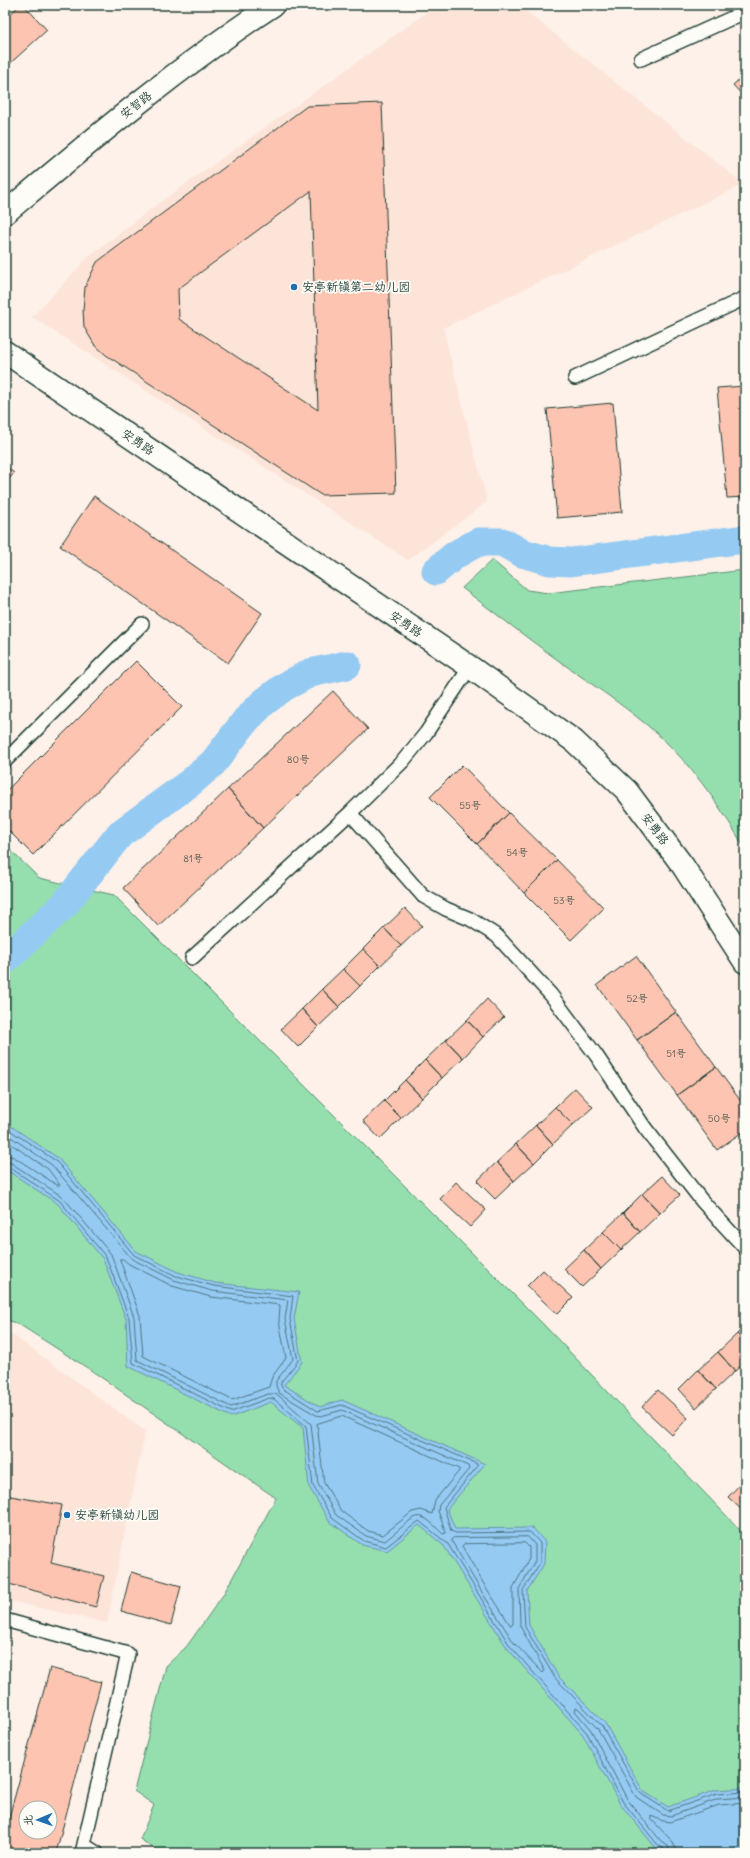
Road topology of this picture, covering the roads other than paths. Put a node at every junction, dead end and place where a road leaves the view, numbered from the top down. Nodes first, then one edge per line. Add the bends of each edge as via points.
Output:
1 (273, 5) edge
2 (745, 12) edge
3 (641, 59) dead end
4 (5, 213) edge
5 (745, 298) edge
6 (5, 352) edge
7 (575, 378) dead end
8 (142, 624) dead end
9 (470, 667) junction
10 (5, 761) edge
11 (350, 813) junction
12 (192, 958) dead end
13 (745, 962) edge
14 (745, 1248) edge
15 (5, 1620) edge
16 (83, 1849) edge
17 (97, 1853) edge

1 - 4 street, 安智路 via 224,37 121,117
2 - 3 lane
5 - 7 lane
6 - 9 street, 安勇路
8 - 10 lane
9 - 11 lane via 426,733 408,755
9 - 13 street, 安勇路 via 574,741 626,791 683,866
11 - 12 lane
11 - 14 lane via 423,896 470,919 497,936 551,995 596,1054 650,1134 702,1201
15 - 16 lane via 128,1654
16 - 17 lane

